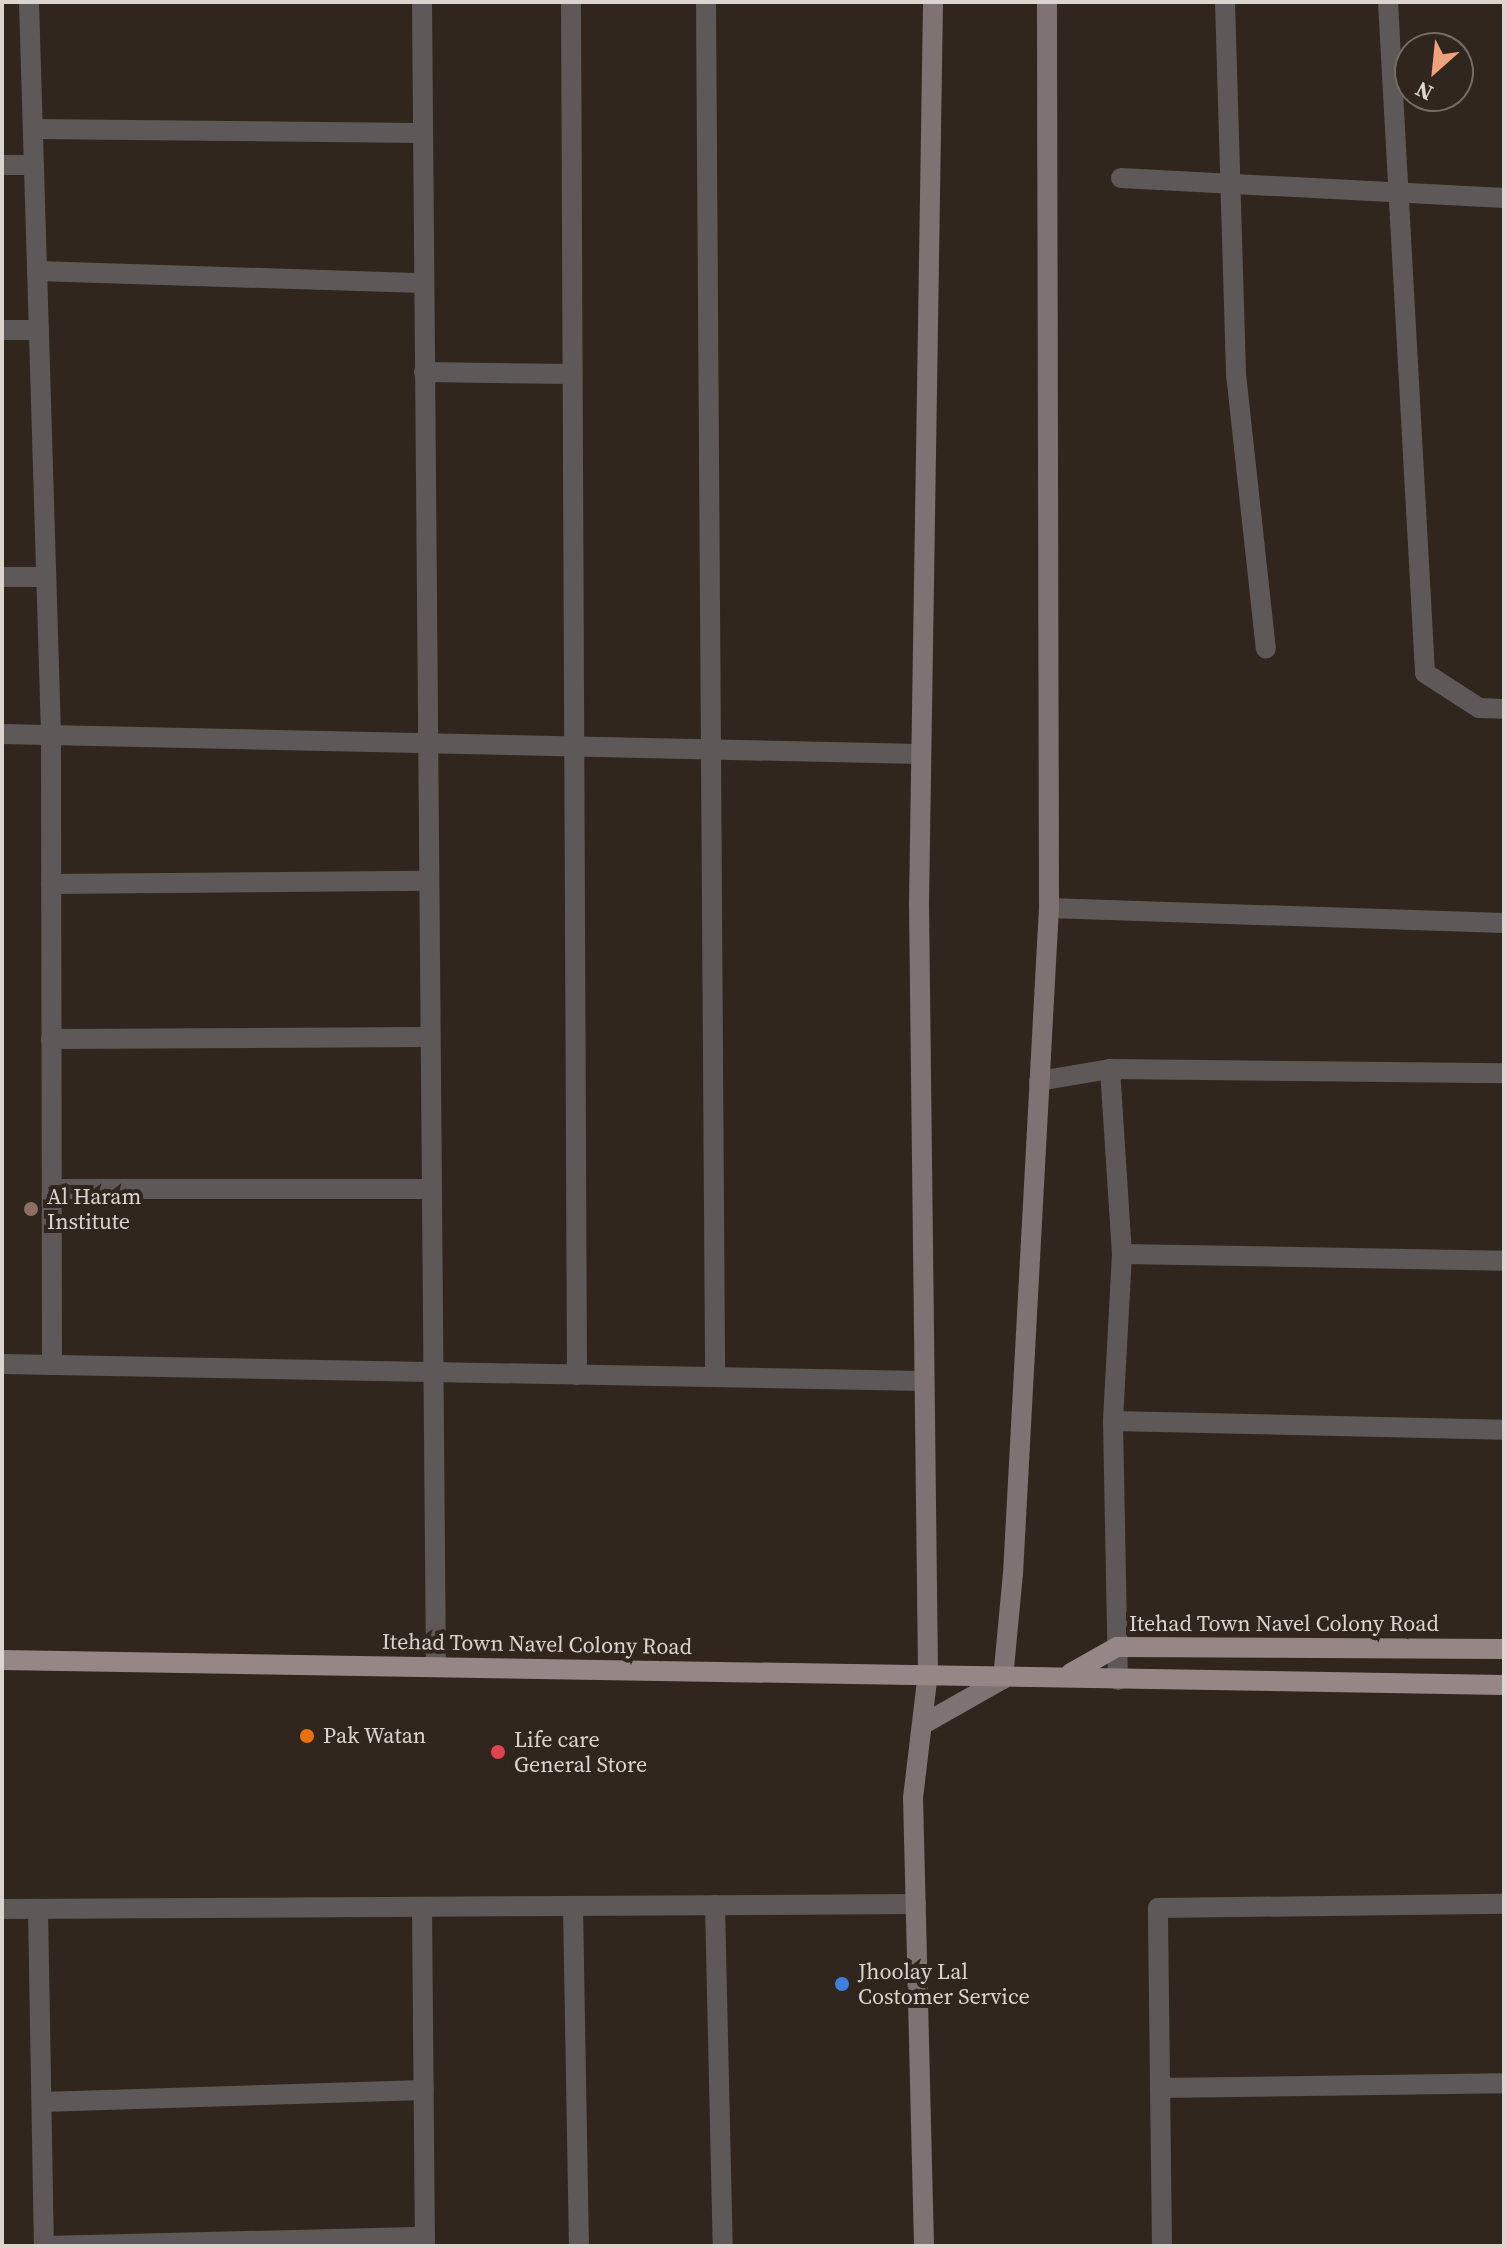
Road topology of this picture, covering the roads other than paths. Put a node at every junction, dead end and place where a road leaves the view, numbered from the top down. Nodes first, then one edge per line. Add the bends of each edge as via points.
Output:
1 (29, 2) edge
2 (422, 2) edge
3 (571, 2) edge
4 (706, 2) edge
5 (933, 2) edge
6 (1047, 2) edge
7 (1225, 2) edge
8 (1388, 2) edge
9 (33, 129) junction
10 (422, 133) junction
11 (2, 165) edge
12 (34, 165) junction
13 (1121, 178) dead end
14 (1234, 184) junction
15 (1394, 192) junction
16 (1504, 198) edge
17 (37, 271) junction
18 (423, 283) junction
19 (2, 330) edge
20 (39, 330) junction
21 (424, 372) junction
22 (572, 374) junction
23 (2, 577) edge
24 (46, 577) junction
25 (1266, 648) dead end
26 (1504, 709) edge
27 (2, 734) edge
28 (51, 735) junction
29 (425, 743) junction
30 (574, 747) junction
31 (716, 749) junction
32 (921, 754) junction
33 (426, 881) junction
34 (51, 884) junction
35 (1049, 908) junction
36 (1504, 923) edge
37 (428, 1037) junction
38 (51, 1039) junction
39 (1110, 1069) junction
40 (1504, 1073) edge
41 (1039, 1081) junction
42 (52, 1189) junction
43 (429, 1189) junction
44 (1122, 1254) junction
45 (1504, 1261) edge
46 (2, 1364) edge
47 (52, 1365) junction
48 (431, 1371) junction
49 (577, 1375) junction
50 (715, 1377) junction
51 (924, 1381) junction
52 (1113, 1421) junction
53 (1504, 1430) edge
54 (1117, 1647) junction
55 (1504, 1649) edge
56 (2, 1660) edge
57 (436, 1666) junction
58 (928, 1673) junction
59 (1071, 1673) junction
60 (1003, 1679) junction
61 (1118, 1680) junction
62 (1504, 1685) edge
63 (927, 1722) junction
64 (916, 1904) junction
65 (1504, 1904) edge
66 (715, 1905) junction
67 (573, 1906) junction
68 (422, 1907) junction
69 (2, 1909) edge
70 (38, 1909) junction
71 (1504, 2083) edge
72 (1160, 2088) junction
73 (424, 2090) junction
74 (42, 2102) junction
75 (425, 2241) edge
76 (45, 2246) edge
77 (579, 2246) edge
78 (723, 2246) edge
79 (924, 2246) edge
80 (1162, 2246) edge

1 - 9 street
2 - 10 street
3 - 22 street
4 - 31 street
5 - 32 main road
6 - 35 main road
7 - 14 street
8 - 15 street
9 - 10 street
9 - 12 street
10 - 18 street
11 - 12 street
12 - 17 street
13 - 14 street
14 - 15 street
14 - 25 street via 1236,374
15 - 16 street
15 - 26 street via 1425,673 1479,708
17 - 18 street
17 - 20 street
18 - 21 street
19 - 20 street
20 - 24 street
21 - 22 street
21 - 29 street
22 - 30 street
23 - 24 street
24 - 28 street
27 - 28 street
28 - 29 street
28 - 34 street
29 - 30 street
29 - 33 street
30 - 31 street
30 - 49 street
31 - 32 street
31 - 50 street
32 - 51 main road
33 - 34 street
33 - 37 street
34 - 38 street
35 - 36 street
35 - 41 main road
37 - 38 street
37 - 43 street
38 - 42 street
39 - 40 street
39 - 41 street
39 - 44 street
41 - 60 main road
42 - 43 street
42 - 47 street
43 - 48 street
44 - 45 street
44 - 52 street
46 - 47 street
47 - 48 street
48 - 49 street
48 - 57 street
49 - 50 street
50 - 51 street
51 - 58 main road
52 - 53 street
52 - 54 street
54 - 55 main road, Itehad Town Navel Colony Road
54 - 59 main road, Itehad Town Navel Colony Road
54 - 61 street
56 - 57 main road, Itehad Town Navel Colony Road
57 - 58 main road, Itehad Town Navel Colony Road
58 - 60 main road, Itehad Town Navel Colony Road
58 - 63 main road
59 - 60 main road, Itehad Town Navel Colony Road
59 - 61 main road, Itehad Town Navel Colony Road
60 - 63 main road
61 - 62 main road, Itehad Town Navel Colony Road
63 - 64 main road via 913,1798
64 - 66 street
64 - 79 main road
65 - 72 street via 1158,1908
66 - 67 street
66 - 78 street
67 - 68 street
67 - 77 street
68 - 70 street
68 - 73 street
69 - 70 street
70 - 74 street
71 - 72 street
72 - 80 street
73 - 74 street
73 - 75 street
74 - 76 street
75 - 76 street

